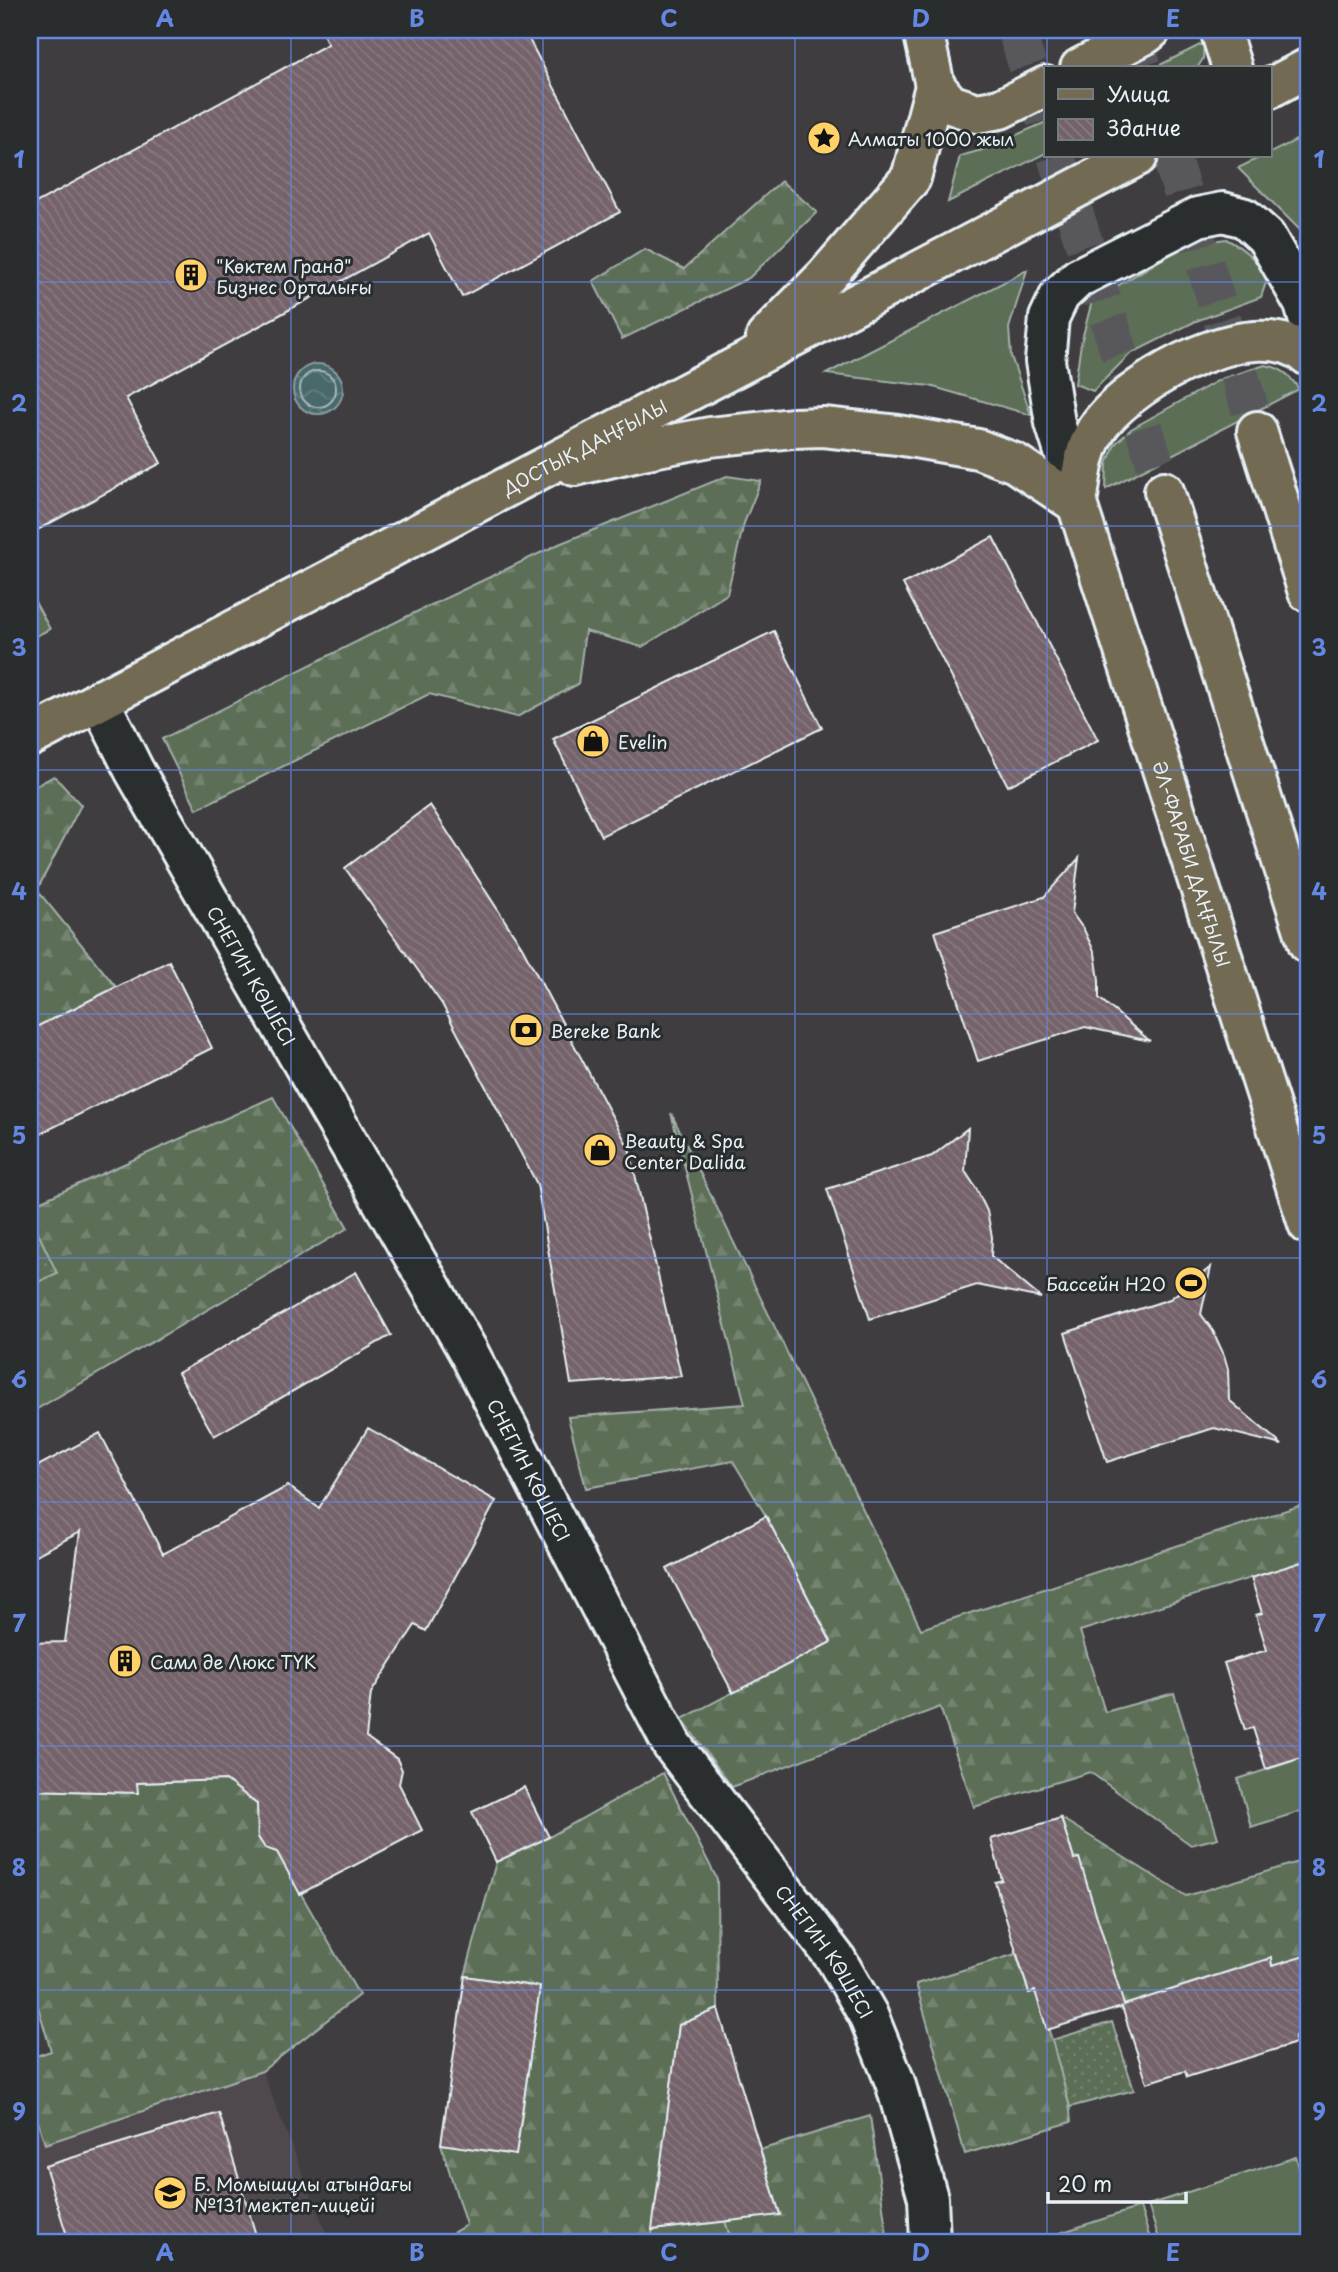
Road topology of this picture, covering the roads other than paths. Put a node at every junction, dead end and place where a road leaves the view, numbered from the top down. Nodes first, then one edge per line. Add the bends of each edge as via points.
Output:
1 (923, 30) edge
2 (1151, 30) edge
3 (1220, 30) edge
4 (1084, 66) edge
5 (1231, 66) edge
6 (1308, 68) edge
7 (934, 86) junction
8 (1044, 87) edge
9 (1272, 87) edge
10 (1134, 158) edge
11 (1308, 318) edge
12 (1308, 356) edge
13 (737, 365) junction
14 (1258, 431) tunnel mouth
15 (503, 488) junction
16 (1164, 491) tunnel mouth
17 (1077, 504) junction
18 (1308, 592) edge
19 (99, 700) junction
20 (30, 737) edge
21 (1308, 943) edge
22 (1308, 1224) edge
23 (930, 2242) edge

1 - 7 main road
2 - 4 main road
3 - 5 main road
6 - 9 main road
7 - 8 main road via 950,104 977,113 1000,109
7 - 13 main road via 911,178 804,299
10 - 13 main road, ДОСТЫҚ ДАҢҒЫЛЫ
11 - 17 street via 1266,237 1245,218 1223,212 1198,217 1078,278 1060,295 1049,318 1045,361 1055,423
12 - 17 main road via 1299,348 1270,339 1241,342 1212,350 1156,377 1119,405 1091,439
13 - 15 main road, ДОСТЫҚ ДАҢҒЫЛЫ
14 - 18 main road
15 - 17 main road via 656,447 710,437 823,427 978,449 1015,463
15 - 19 main road, ДОСТЫҚ ДАҢҒЫЛЫ
16 - 21 main road
17 - 22 main road, ӘЛ-ФАРАБИ ДАҢҒЫЛЫ
19 - 20 main road, ДОСТЫҚ ДАҢҒЫЛЫ
19 - 23 street, СНЕГИН КӨШЕСІ via 134,770 468,1351 672,1745 836,1959 868,2015 895,2082 928,2198

